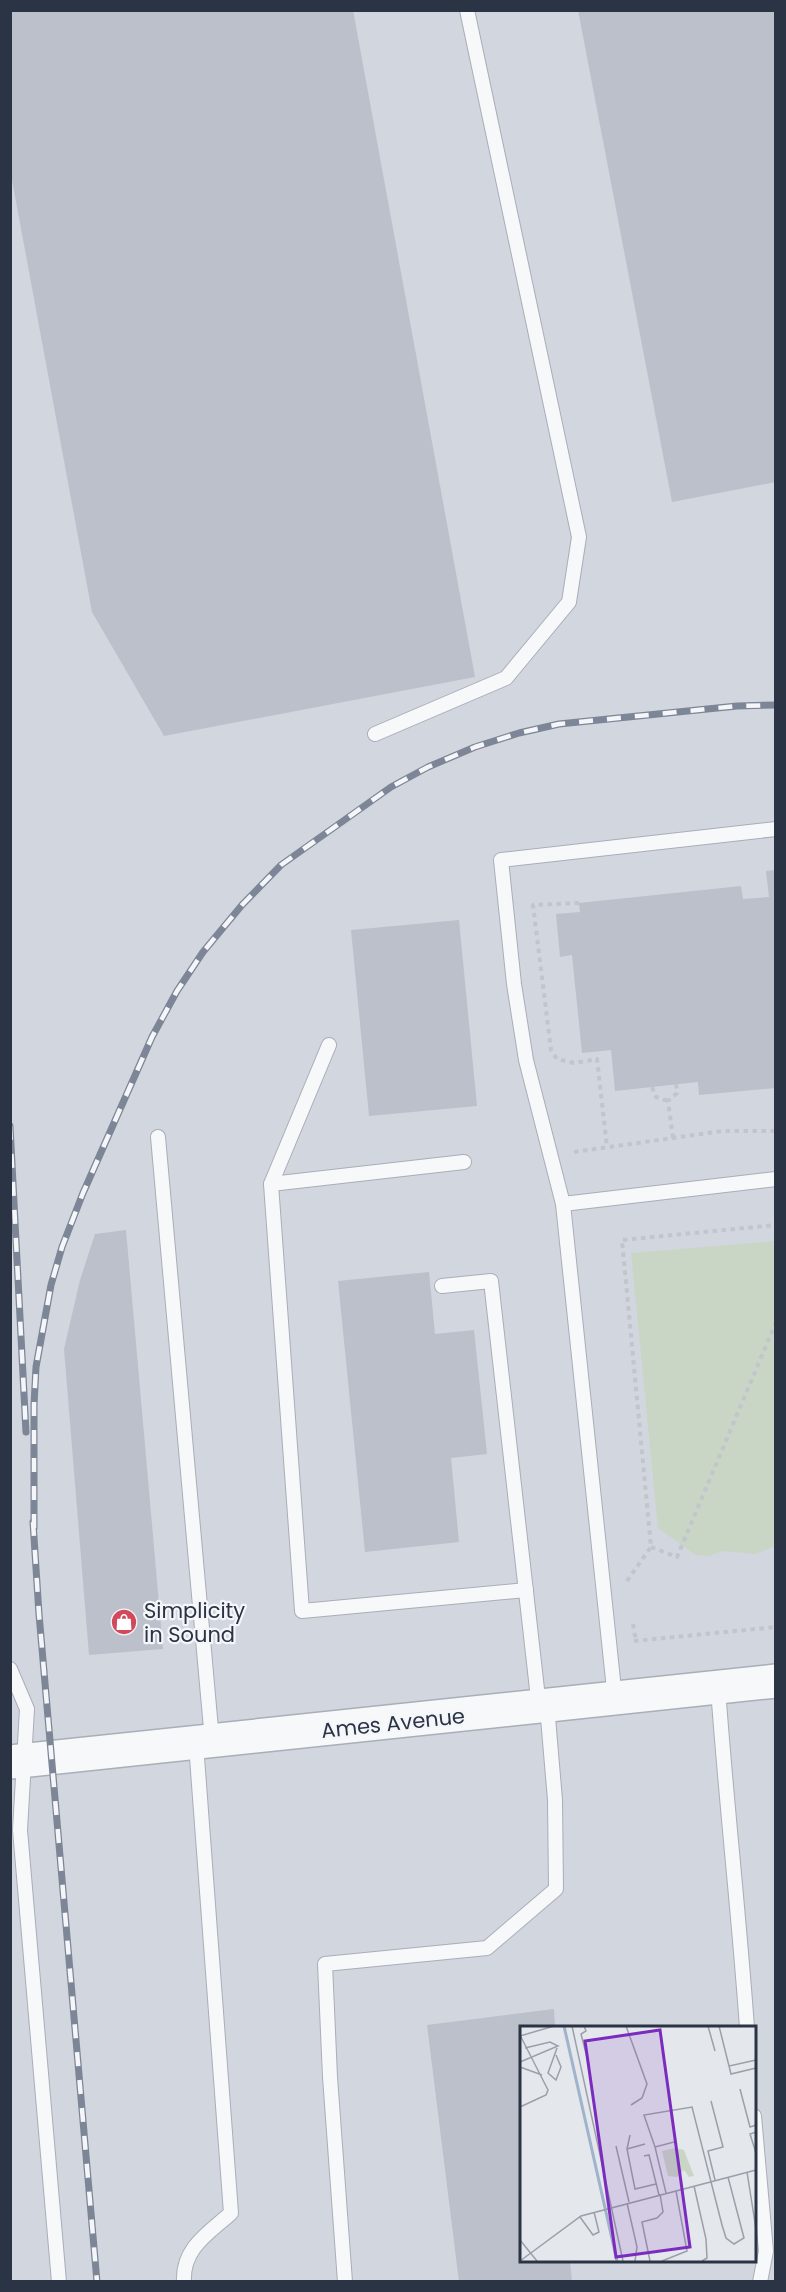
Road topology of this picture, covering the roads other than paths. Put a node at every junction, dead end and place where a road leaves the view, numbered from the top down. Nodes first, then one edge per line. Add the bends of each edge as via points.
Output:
1 (467, 10) edge
2 (375, 734) dead end
3 (776, 829) edge
4 (329, 1045) dead end
5 (158, 1137) dead end
6 (464, 1162) dead end
7 (776, 1179) edge
8 (271, 1184) junction
9 (563, 1204) junction
10 (442, 1286) dead end
11 (526, 1590) junction
12 (10, 1669) edge
13 (776, 1681) edge
14 (718, 1688) junction
15 (615, 1699) junction
16 (543, 1706) junction
17 (204, 1743) junction
18 (17, 1761) edge
19 (747, 2026) edge
20 (756, 2138) edge
21 (59, 2282) edge
22 (184, 2282) edge
23 (345, 2282) edge
24 (760, 2282) edge

1 - 2 lane via 579,537 569,603 506,678
3 - 9 lane via 501,860 526,1060
4 - 8 lane
5 - 17 lane
6 - 8 lane
7 - 9 lane
8 - 11 lane via 302,1611
9 - 15 lane
10 - 11 lane via 491,1281
11 - 16 lane
12 - 18 lane via 27,1709
13 - 14 street, Ames Avenue
14 - 15 street, Ames Avenue
14 - 19 lane
15 - 16 street, Ames Avenue
16 - 17 street, Ames Avenue
16 - 23 lane via 555,1800 556,1889 486,1948 325,1964
17 - 18 street, Ames Avenue
17 - 22 lane via 231,2213 190,2250
18 - 21 lane
20 - 24 lane via 766,2251

